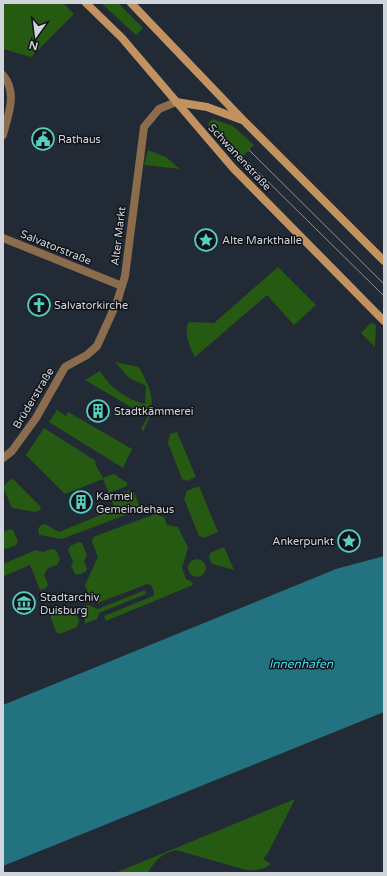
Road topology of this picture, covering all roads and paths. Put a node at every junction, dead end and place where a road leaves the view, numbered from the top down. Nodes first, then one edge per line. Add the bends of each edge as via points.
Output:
1 (86, 3) edge
2 (131, 3) edge
3 (3, 75) edge
4 (176, 102) junction
5 (243, 120) junction
6 (3, 135) edge
7 (3, 238) edge
8 (384, 261) edge
9 (122, 286) junction
10 (384, 321) edge
11 (65, 367) joint
12 (3, 458) edge

1 - 4 main road, Schwanenstraße via 122,38
2 - 5 main road
3 - 6 street via 12,92
4 - 5 main road via 207,108
4 - 9 street, Alter Markt via 159,109 144,127
4 - 10 main road, Schwanenstraße via 233,168
5 - 8 main road
7 - 9 street, Salvatorstraße
9 - 11 street, Alter Markt via 97,346
11 - 12 street, Brüderstraße via 36,418 12,451

